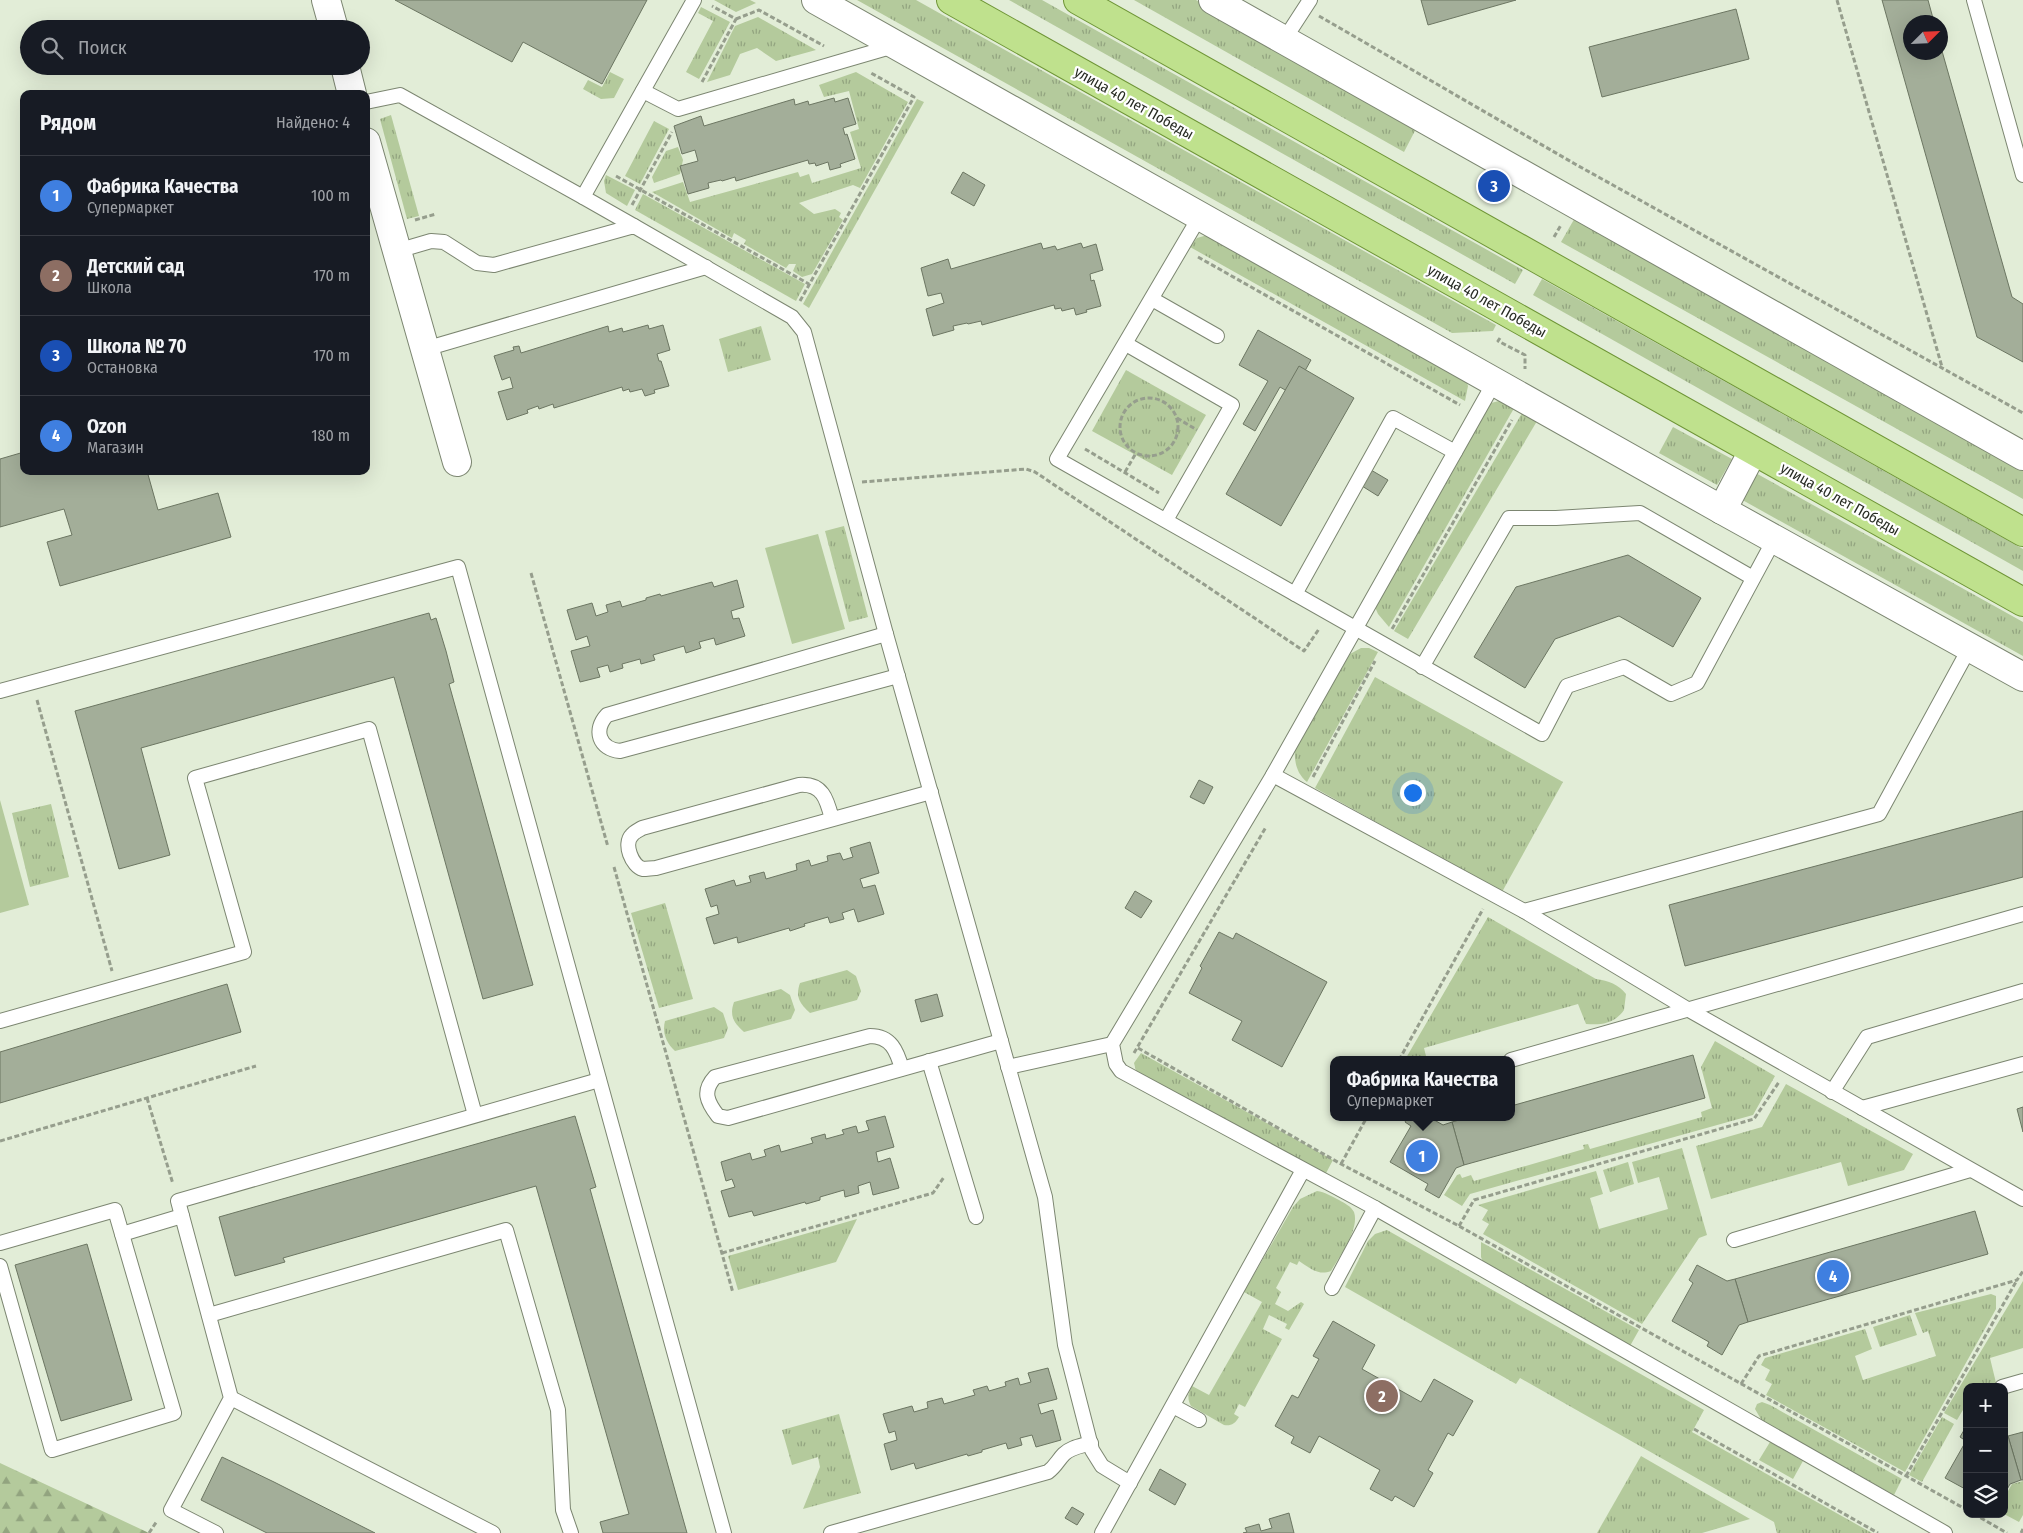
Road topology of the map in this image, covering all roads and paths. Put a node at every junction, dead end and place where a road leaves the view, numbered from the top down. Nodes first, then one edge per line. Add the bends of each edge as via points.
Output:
1 (326, 0) edge
2 (816, 0) edge
3 (952, 0) edge
4 (1078, 0) edge
5 (1213, 0) edge
6 (1837, 0) edge
7 (1974, 0) edge
8 (701, 2) edge
9 (1307, 4) edge
10 (332, 20) edge
11 (1284, 40) junction
12 (896, 45) junction
13 (347, 75) edge
14 (351, 90) edge
15 (643, 91) junction
16 (914, 97) dead end
17 (370, 101) edge
18 (689, 106) junction
19 (672, 132) dead end
20 (370, 156) edge
21 (600, 167) junction
22 (2023, 175) edge
23 (641, 190) junction
24 (583, 196) junction
25 (631, 208) dead end
26 (1200, 216) junction
27 (634, 226) junction
28 (397, 251) junction
29 (1197, 256) dead end
30 (706, 267) junction
31 (809, 284) junction
32 (1152, 299) junction
33 (799, 303) dead end
34 (1217, 336) dead end
35 (1126, 344) junction
36 (425, 349) junction
37 (1525, 355) dead end
38 (1942, 367) junction
39 (1495, 381) junction
40 (1524, 398) junction
41 (2023, 413) edge
42 (1476, 415) junction
43 (1753, 451) junction
44 (1455, 452) junction
45 (1136, 453) junction
46 (2023, 456) edge
47 (457, 462) dead end
48 (1125, 472) dead end
49 (844, 484) junction
50 (1722, 510) junction
51 (1166, 520) junction
52 (2023, 532) edge
53 (1775, 538) junction
54 (532, 573) dead end
55 (1753, 578) junction
56 (1295, 594) junction
57 (2023, 602) edge
58 (1330, 613) junction
59 (1356, 628) junction
60 (886, 634) junction
61 (1384, 644) junction
62 (1970, 647) junction
63 (1422, 667) junction
64 (898, 676) junction
65 (2023, 677) edge
66 (32, 682) junction
67 (0, 691) edge
68 (1273, 775) junction
69 (931, 792) junction
70 (1304, 792) junction
71 (832, 819) junction
72 (1271, 819) dead end
73 (609, 850) dead end
74 (612, 860) dead end
75 (1492, 912) dead end
76 (1524, 912) junction
77 (2023, 914) edge
78 (117, 988) junction
79 (2023, 991) edge
80 (1689, 1010) junction
81 (0, 1021) edge
82 (1001, 1041) junction
83 (1112, 1044) junction
84 (1138, 1048) junction
85 (1134, 1053) dead end
86 (1401, 1056) edge
87 (1515, 1059) edge
88 (930, 1061) junction
89 (2023, 1064) edge
90 (256, 1066) dead end
91 (1008, 1067) junction
92 (902, 1069) junction
93 (1783, 1076) dead end
94 (598, 1080) junction
95 (1832, 1092) junction
96 (148, 1098) junction
97 (1862, 1108) junction
98 (475, 1115) junction
99 (1365, 1121) edge
100 (0, 1140) edge
101 (1341, 1164) junction
102 (1303, 1170) junction
103 (1970, 1170) junction
104 (945, 1175) dead end
105 (1329, 1184) junction
106 (2023, 1200) edge
107 (178, 1201) junction
108 (1374, 1208) junction
109 (182, 1216) junction
110 (976, 1217) dead end
111 (1459, 1226) junction
112 (122, 1234) junction
113 (1734, 1240) dead end
114 (0, 1243) edge
115 (722, 1253) junction
116 (0, 1266) edge
117 (2023, 1271) edge
118 (2017, 1280) junction
119 (1332, 1288) dead end
120 (733, 1293) dead end
121 (209, 1315) junction
122 (2023, 1381) edge
123 (1741, 1384) junction
124 (2008, 1385) edge
125 (231, 1398) junction
126 (1173, 1406) junction
127 (1199, 1420) dead end
128 (1694, 1429) dead end
129 (1091, 1443) junction
130 (1906, 1476) junction
131 (1130, 1483) junction
132 (1963, 1508) edge
133 (1981, 1518) edge
134 (2023, 1529) edge
135 (216, 1533) edge
136 (493, 1533) edge
137 (571, 1533) edge
138 (724, 1533) edge
139 (831, 1533) edge
140 (1102, 1533) edge
141 (1878, 1533) edge
142 (1945, 1533) edge
143 (2007, 1533) edge
144 (2021, 1533) edge

1 - 10 street
2 - 12 street
3 - 43 main road, улица 40 лет Победы
4 - 52 main road
5 - 11 street
6 - 38 path
7 - 22 lane
8 - 15 lane
8 - 18 path via 736,19
9 - 11 lane
9 - 38 path via 1575,164
11 - 46 street
12 - 18 lane
12 - 26 street
13 - 14 street
15 - 18 lane via 678,109
15 - 21 lane
16 - 31 path
17 - 24 lane via 400,95
19 - 23 path
20 - 28 street
21 - 23 path
21 - 24 lane
23 - 25 path
23 - 31 path
24 - 27 lane
26 - 32 lane
26 - 39 street
27 - 28 lane via 494,265 477,263 444,242 430,241
27 - 30 lane
28 - 36 street
29 - 42 path
30 - 36 lane
30 - 49 lane via 792,317 804,332
31 - 33 path
32 - 34 lane
32 - 35 lane
35 - 51 lane via 1232,404
35 - 51 lane via 1058,459
36 - 47 street
37 - 40 path
38 - 41 path
39 - 40 street
39 - 42 lane
40 - 50 street
40 - 61 path
42 - 44 lane
43 - 50 street
43 - 57 main road, улица 40 лет Победы
44 - 56 lane via 1394,418
44 - 59 lane
45 - 45 path via 1160,454 1170,447 1178,425 1167,404 1145,398 1125,411 1121,422 1122,434
45 - 48 path
49 - 58 path via 1026,469 1304,651
49 - 60 lane
50 - 53 street
51 - 56 lane
53 - 55 lane
53 - 62 street
54 - 73 path
55 - 63 lane via 1640,514 1509,518
55 - 63 lane via 1696,684 1671,694 1624,667 1567,686 1542,734
56 - 58 lane
58 - 59 lane
59 - 61 lane
59 - 68 lane
60 - 64 lane
60 - 64 lane via 607,715 601,721 600,737 611,750 620,751
61 - 63 lane
61 - 70 path
62 - 65 street
62 - 76 lane via 1879,814
64 - 69 lane
66 - 67 lane
66 - 78 path
66 - 94 lane via 458,567
68 - 70 lane
68 - 83 lane
69 - 71 lane
69 - 82 lane
70 - 76 lane
71 - 71 lane via 656,868 643,869 629,853 631,835 642,828 799,785 808,784 819,790 826,798
72 - 84 path
74 - 115 path
75 - 86 path via 1484,908
76 - 80 lane
77 - 80 lane
78 - 81 lane
78 - 98 lane via 244,952 195,778 369,729
79 - 95 lane via 1867,1037
80 - 87 lane
80 - 95 lane
82 - 88 lane
82 - 91 lane
83 - 91 lane
83 - 102 lane via 1116,1064 1121,1071
84 - 85 path
84 - 101 path
88 - 92 lane
88 - 110 lane
89 - 97 lane
90 - 96 path
91 - 129 lane via 1045,1197 1065,1345
92 - 92 lane via 728,1118 718,1116 707,1095 709,1084 715,1077 870,1036 880,1036 890,1042
93 - 111 path via 1754,1119 1474,1200
94 - 98 lane
94 - 138 lane
95 - 97 lane
96 - 100 path
96 - 107 path
97 - 103 lane
98 - 107 lane
99 - 101 path
101 - 105 path
101 - 111 path
102 - 105 lane
102 - 126 lane
103 - 106 lane
103 - 113 lane
104 - 115 path via 933,1193
105 - 108 lane
107 - 109 lane
108 - 119 lane
108 - 142 lane
109 - 112 lane
109 - 121 lane
111 - 123 path
112 - 114 lane via 115,1210
112 - 116 lane via 174,1413 52,1450
115 - 120 path
117 - 118 path
118 - 123 path via 1758,1356
118 - 130 path
121 - 125 lane
121 - 137 lane via 506,1230 558,1410 563,1510
122 - 124 lane
123 - 130 path
125 - 135 lane via 170,1510
125 - 136 lane
126 - 127 lane
126 - 131 lane
128 - 141 path
129 - 131 lane via 1102,1466
129 - 139 lane via 1070,1450 1048,1472
130 - 132 path
131 - 140 lane
133 - 143 path
134 - 144 path

